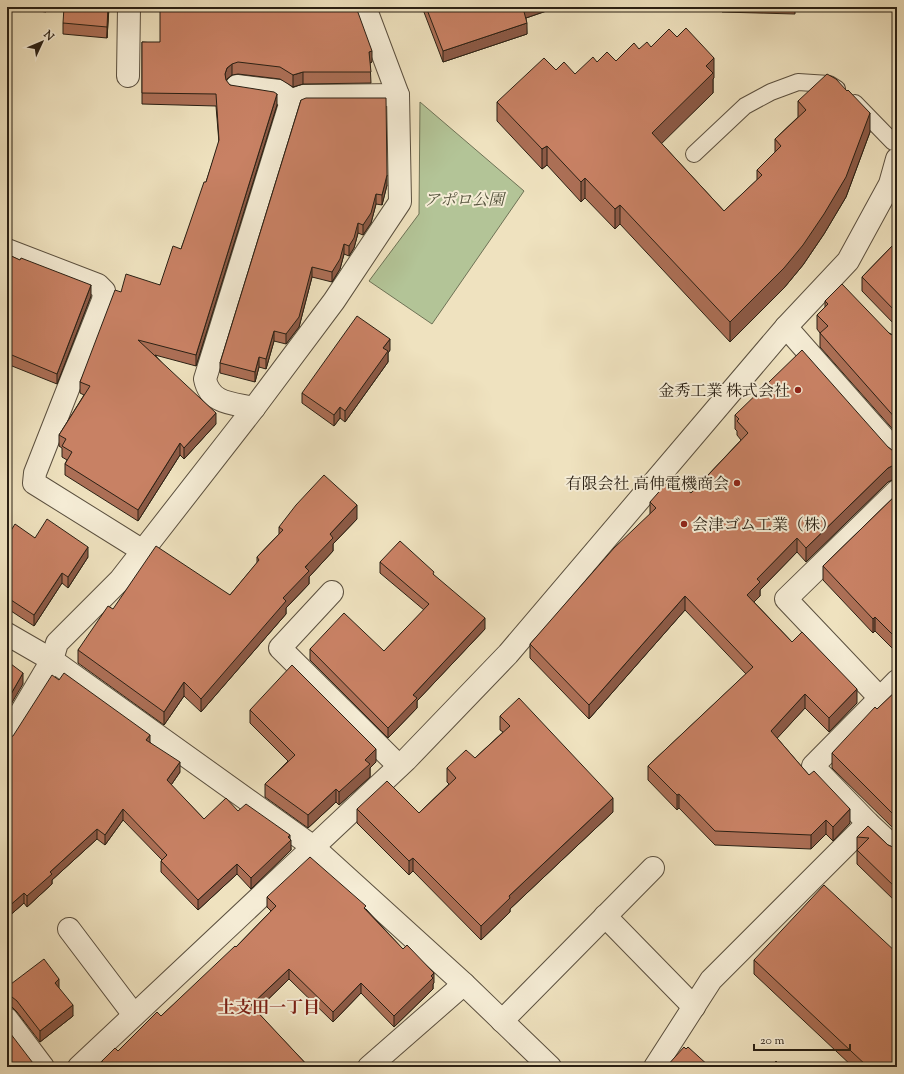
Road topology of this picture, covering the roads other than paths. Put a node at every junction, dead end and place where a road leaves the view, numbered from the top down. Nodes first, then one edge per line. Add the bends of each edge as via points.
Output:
1 (129, 7) edge
2 (365, 7) edge
3 (128, 76) dead end
4 (237, 86) edge
5 (398, 95) junction
6 (291, 101) junction
7 (897, 142) edge
8 (694, 154) dead end
9 (897, 159) edge
10 (7, 250) edge
11 (786, 327) junction
12 (254, 408) junction
13 (897, 452) edge
14 (897, 491) edge
15 (143, 551) junction
16 (332, 592) dead end
17 (7, 634) edge
18 (52, 660) junction
19 (897, 681) edge
20 (880, 698) junction
21 (7, 736) edge
22 (399, 766) junction
23 (868, 823) junction
24 (312, 846) junction
25 (897, 850) edge
26 (653, 868) dead end
27 (605, 916) junction
28 (69, 929) dead end
29 (464, 984) junction
30 (694, 1007) junction
31 (134, 1015) junction
32 (7, 1019) edge
33 (502, 1021) junction
34 (43, 1067) edge
35 (79, 1067) edge
36 (369, 1067) edge
37 (550, 1067) edge
38 (655, 1067) edge

1 - 3 street
2 - 5 street
4 - 6 street via 279,91
5 - 6 street via 302,96
5 - 12 street via 400,202 338,295
6 - 12 street via 205,379 207,390 214,398
7 - 8 lane via 893,142 846,94 829,84 798,82 770,92 745,106
9 - 11 street via 890,184 839,281
10 - 15 street via 98,285 104,291 103,300 35,473 34,482
11 - 13 street
11 - 22 street via 508,654
12 - 15 street
14 - 20 street via 786,599
15 - 18 street via 120,580 57,643
16 - 22 street via 280,648
17 - 18 street
18 - 21 street
18 - 24 street
19 - 20 street
20 - 23 street via 813,766
22 - 24 street
23 - 25 street
23 - 30 street via 711,980
24 - 29 street
24 - 31 street
26 - 27 street
27 - 30 street
27 - 33 street
28 - 31 street
29 - 33 street
29 - 36 street
30 - 38 street
31 - 35 street
32 - 34 street
33 - 37 street

